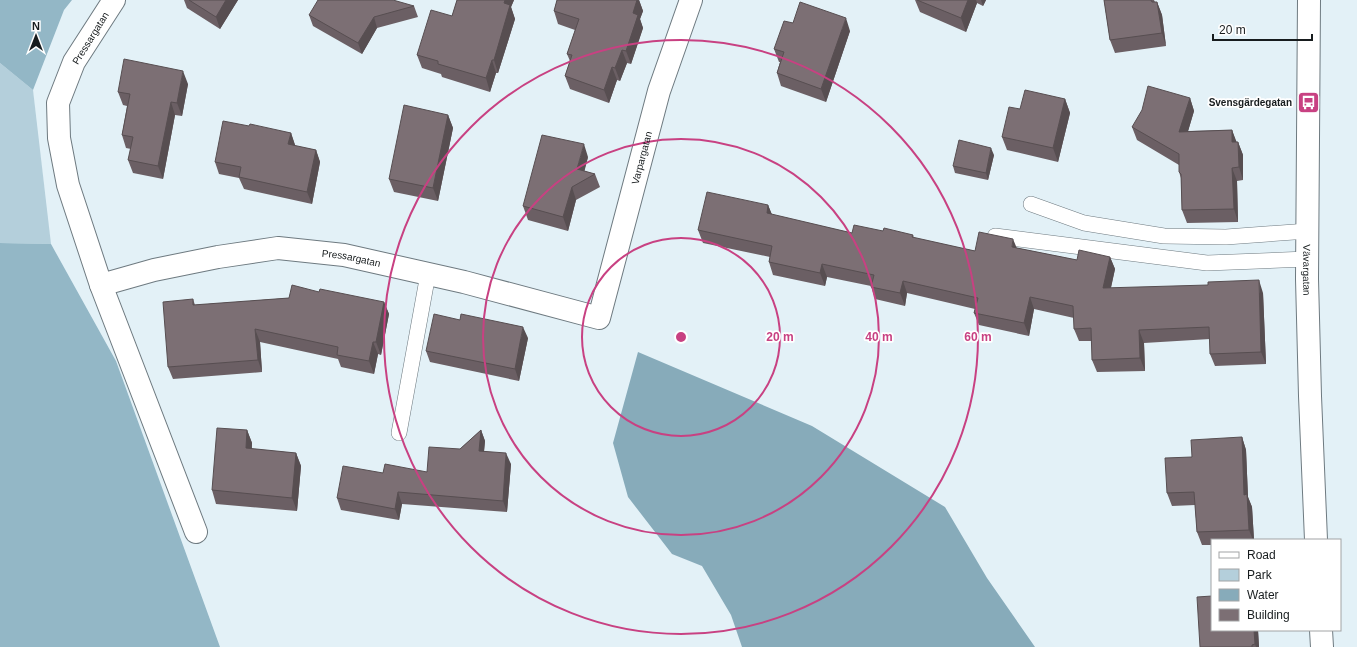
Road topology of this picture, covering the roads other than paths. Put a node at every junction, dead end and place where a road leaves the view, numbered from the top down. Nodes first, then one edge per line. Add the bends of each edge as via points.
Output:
1 (114, 0) edge
2 (691, 0) edge
3 (1309, 0) edge
4 (1031, 204) dead end
5 (1308, 231) junction
6 (995, 236) edge
7 (1307, 259) junction
8 (428, 274) junction
9 (101, 285) junction
10 (599, 318) joint
11 (399, 433) dead end
12 (196, 532) dead end
13 (1316, 539) edge
14 (1321, 631) edge
15 (1322, 647) edge

1 - 9 street, Pressargatan via 74,62 58,103 59,138 68,185
2 - 10 street, Varpargatan via 659,91
3 - 5 street, Vävargatan
4 - 5 lane via 1084,223 1164,236 1226,237
5 - 7 street, Vävargatan
6 - 7 lane via 1207,263
7 - 13 street, Vävargatan
8 - 9 street, Pressargatan via 344,255 278,248 154,270
8 - 10 street, Pressargatan
8 - 11 lane
9 - 12 street, Pressargatan
14 - 15 street

